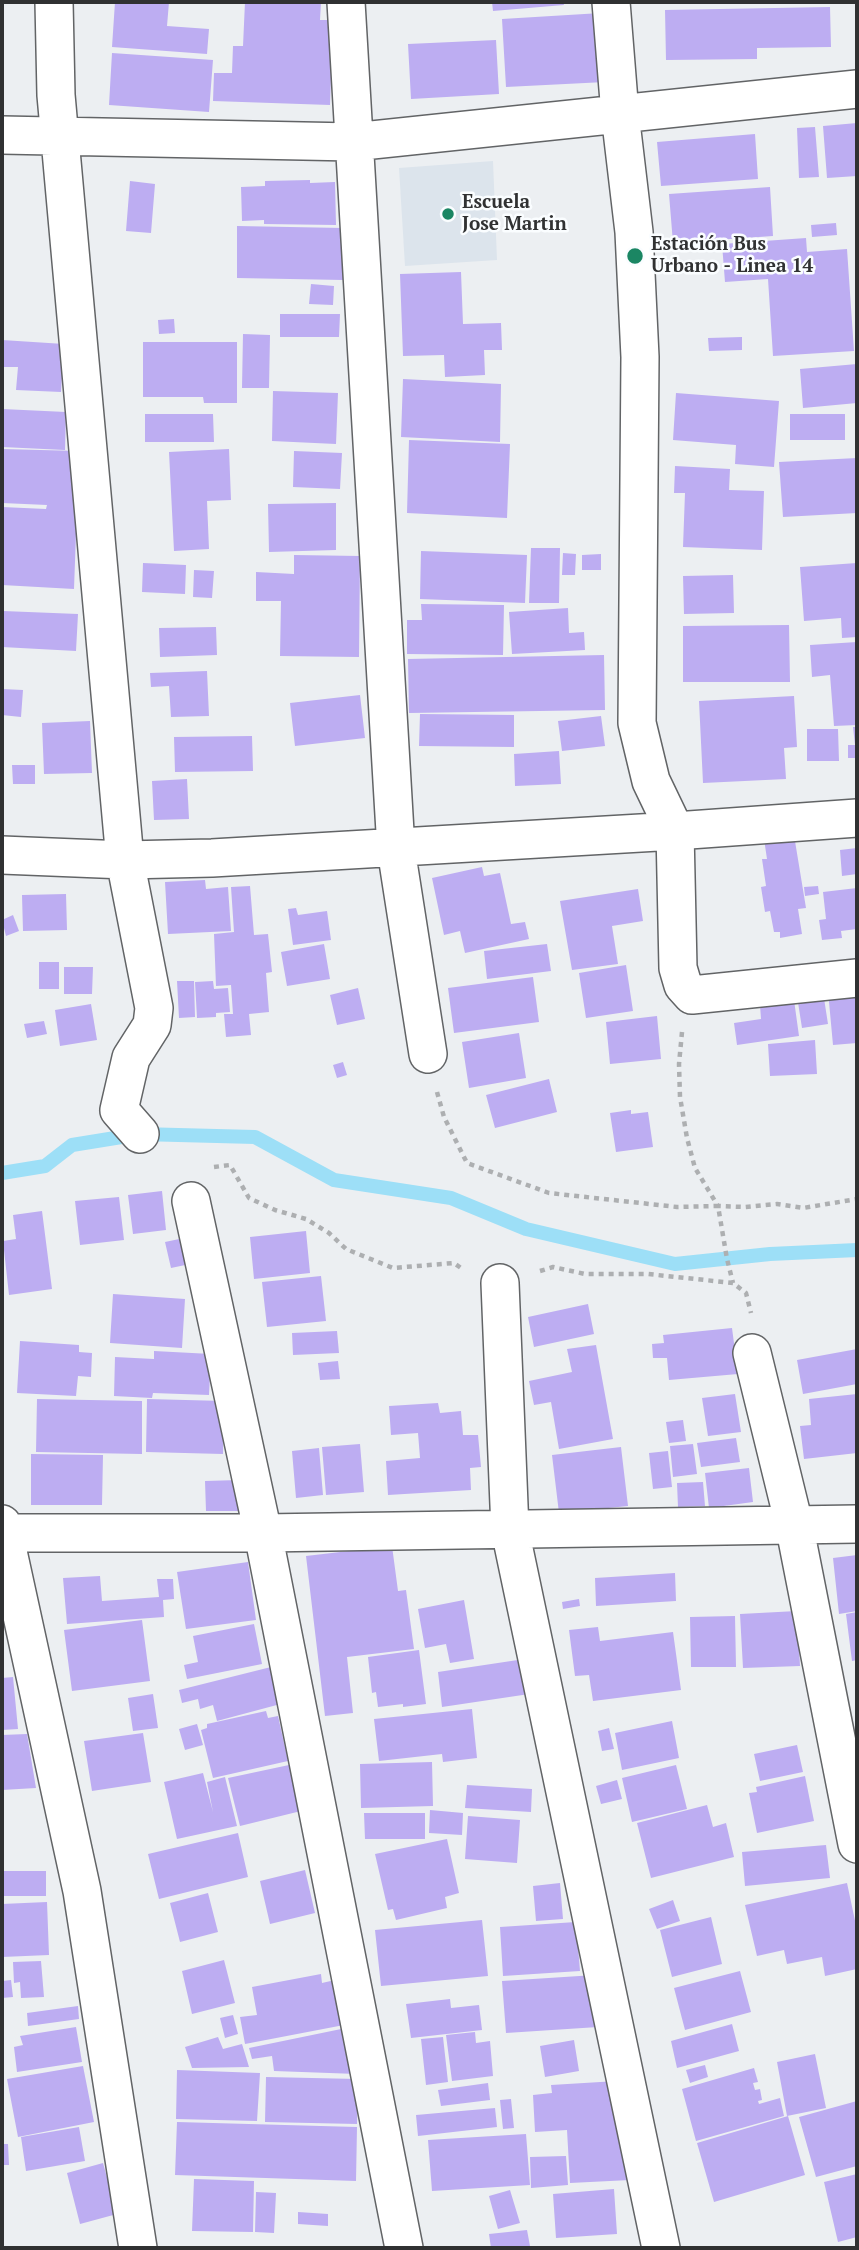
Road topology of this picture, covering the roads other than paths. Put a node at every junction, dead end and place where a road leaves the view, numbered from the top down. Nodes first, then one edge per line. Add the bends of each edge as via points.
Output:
1 (54, 2) edge
2 (346, 2) edge
3 (611, 2) edge
4 (857, 89) edge
5 (620, 114) junction
6 (2, 135) edge
7 (60, 135) junction
8 (353, 142) junction
9 (857, 818) edge
10 (675, 831) junction
11 (396, 849) junction
12 (2, 855) edge
13 (125, 860) junction
14 (857, 978) edge
15 (428, 1054) road end
16 (140, 1134) dead end
17 (191, 1201) dead end
18 (500, 1283) dead end
19 (752, 1353) dead end
20 (794, 1524) junction
21 (857, 1524) edge
22 (3, 1530) edge
23 (510, 1530) junction
24 (263, 1533) junction
25 (857, 1844) edge
26 (138, 2248) edge
27 (404, 2248) edge
28 (661, 2248) edge

1 - 7 street
2 - 8 street
3 - 5 street
4 - 5 street
5 - 8 street
5 - 10 street via 634,232 640,357 637,723 651,781
6 - 7 street
7 - 8 street
7 - 13 street
8 - 11 street
9 - 10 street
10 - 11 street
10 - 14 street via 678,968 692,995
11 - 13 street
11 - 15 street
12 - 13 street
13 - 16 street via 154,1008 152,1026 131,1058 119,1110
17 - 24 street
18 - 23 street
19 - 20 street
20 - 21 street
20 - 23 street
20 - 25 street
22 - 24 street
22 - 26 street via 82,1891
23 - 24 street
23 - 28 street
24 - 27 street

